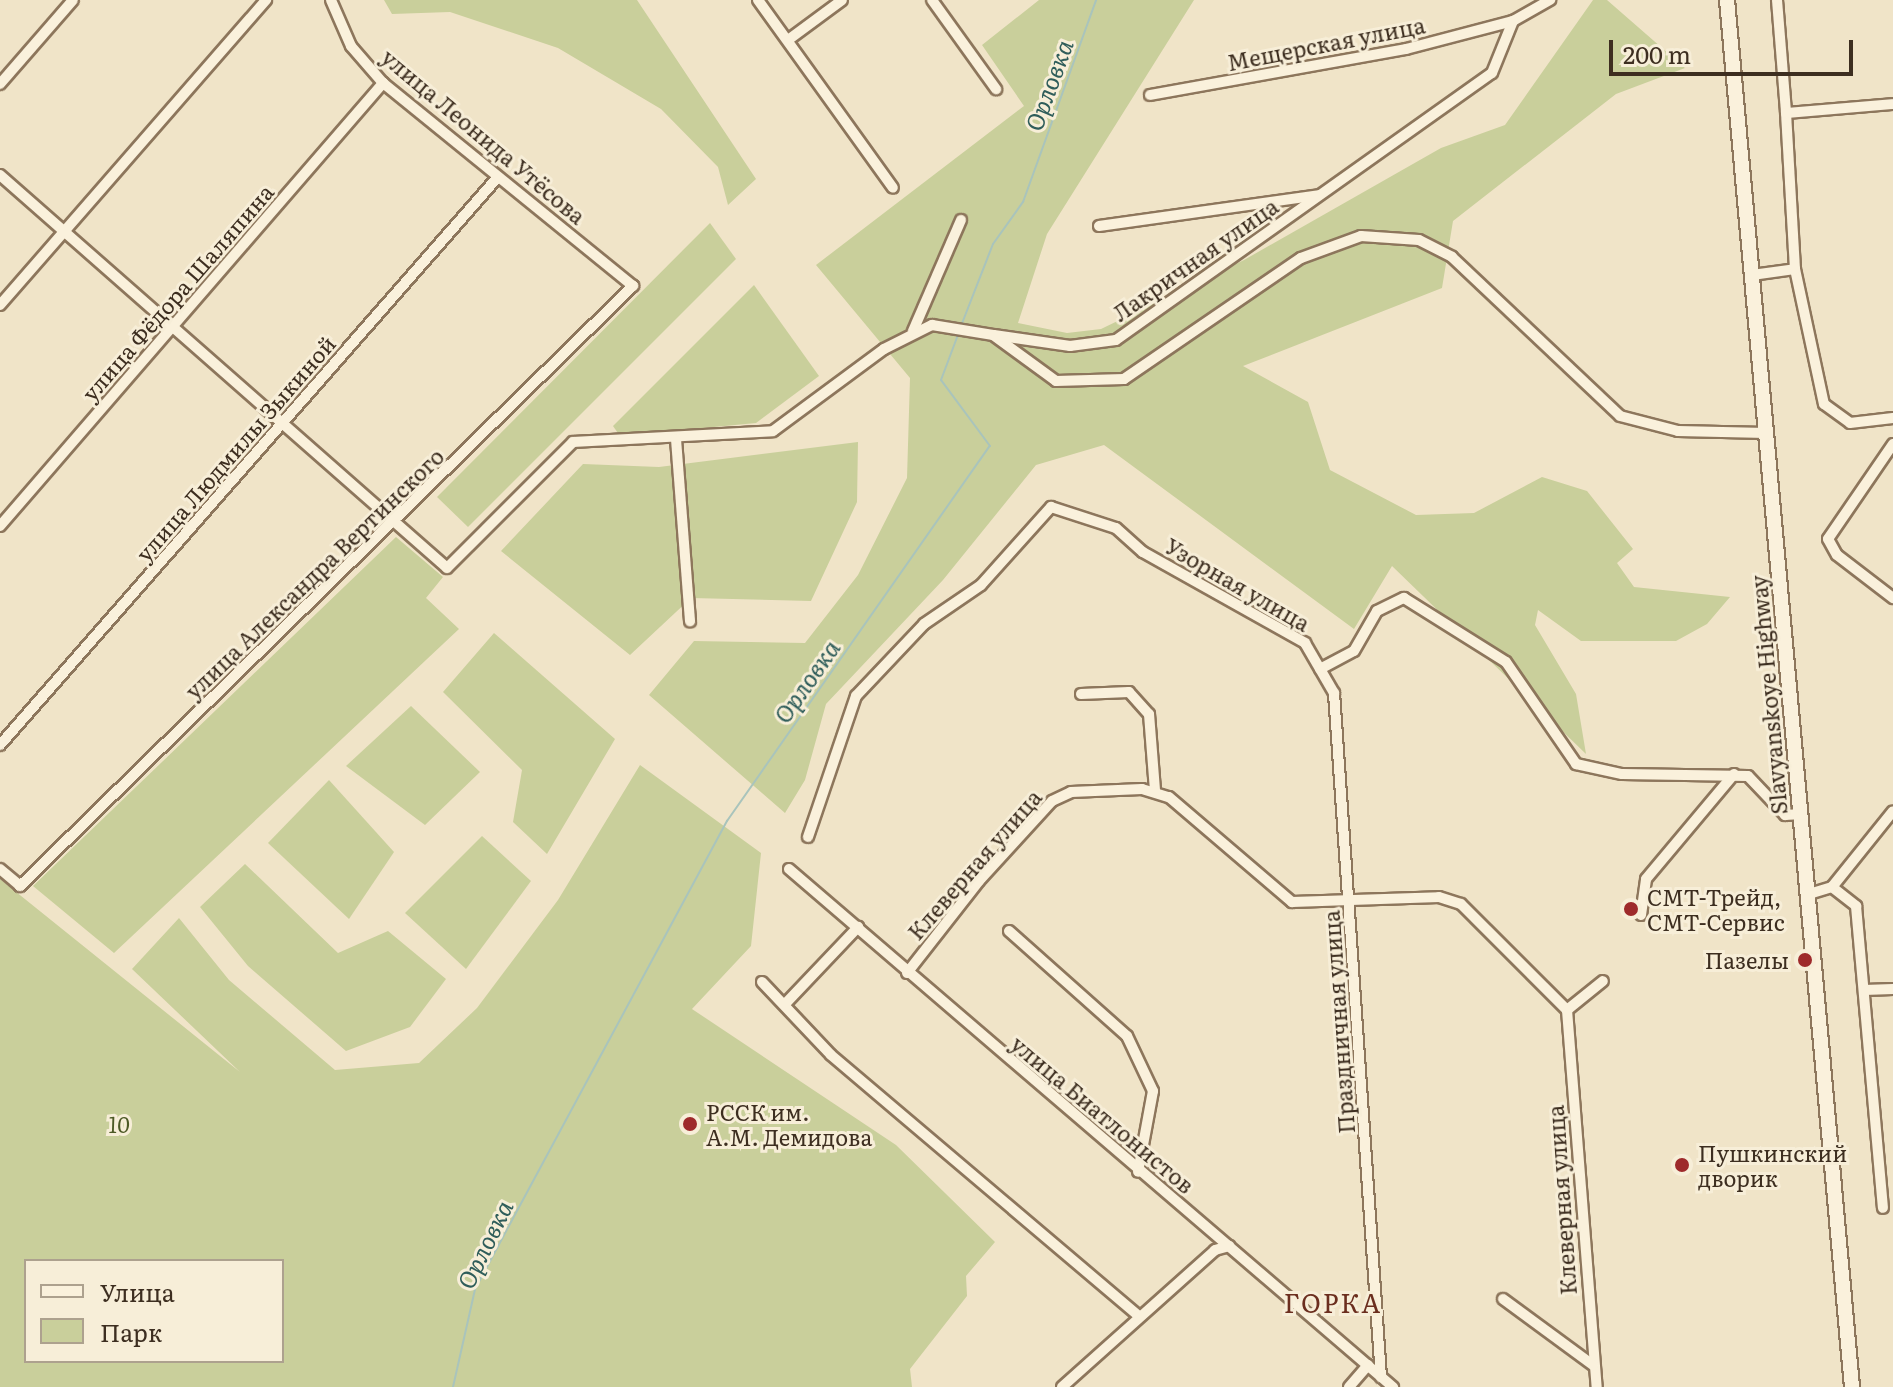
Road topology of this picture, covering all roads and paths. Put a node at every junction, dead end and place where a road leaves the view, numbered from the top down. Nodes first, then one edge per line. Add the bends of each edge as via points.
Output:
1 (73, 0) edge
2 (266, 0) edge
3 (331, 0) edge
4 (758, 0) edge
5 (842, 0) edge
6 (932, 0) edge
7 (1550, 0) edge
8 (1727, 0) edge
9 (1777, 0) edge
10 (1513, 21) junction
11 (788, 40) junction
12 (383, 83) junction
13 (0, 84) edge
14 (996, 89) dead end
15 (1150, 95) dead end
16 (1893, 104) edge
17 (1786, 113) junction
18 (0, 175) edge
19 (498, 177) junction
20 (893, 188) dead end
21 (1321, 195) junction
22 (961, 220) dead end
23 (1099, 226) dead end
24 (63, 233) junction
25 (1795, 269) junction
26 (1752, 275) junction
27 (633, 286) joint
28 (0, 305) edge
29 (173, 327) junction
30 (913, 331) junction
31 (993, 335) junction
32 (1893, 418) edge
33 (284, 423) junction
34 (1766, 433) junction
35 (676, 439) junction
36 (1893, 444) edge
37 (397, 521) junction
38 (0, 526) edge
39 (1893, 598) edge
40 (690, 621) dead end
41 (1320, 669) junction
42 (1081, 694) dead end
43 (0, 745) edge
44 (1734, 774) junction
45 (1155, 791) junction
46 (1893, 811) edge
47 (1802, 814) junction
48 (808, 837) dead end
49 (0, 869) edge
50 (789, 869) dead end
51 (1832, 887) junction
52 (1809, 894) junction
53 (1350, 904) junction
54 (1641, 915) dead end
55 (858, 927) junction
56 (1009, 931) dead end
57 (907, 973) junction
58 (1603, 981) dead end
59 (762, 982) dead end
60 (1893, 989) edge
61 (1864, 990) junction
62 (786, 1003) junction
63 (1567, 1010) junction
64 (1138, 1172) junction
65 (1883, 1208) dead end
66 (1229, 1246) junction
67 (1503, 1299) dead end
68 (1139, 1316) junction
69 (1368, 1365) junction
70 (1593, 1365) junction
71 (1381, 1377) junction
72 (1062, 1387) edge
73 (1349, 1387) edge
74 (1393, 1387) edge
75 (1597, 1387) edge
76 (1852, 1387) edge

1 - 13 street
2 - 24 street
3 - 12 street, улица Леонида Утёсова via 351,46
4 - 11 street
5 - 11 street
6 - 14 street
7 - 10 street, Мещерская улица
8 - 26 main road, Slavyanskoye Highway
9 - 17 street
10 - 15 street, Мещерская улица via 1321,69
10 - 21 street, Лакричная улица via 1492,73
11 - 20 street
12 - 19 street, улица Леонида Утёсова
12 - 29 street, улица Фёдора Шаляпина
16 - 17 street
17 - 25 street
18 - 24 street
19 - 27 street, улица Леонида Утёсова
19 - 33 street, улица Людмилы Зыкиной
21 - 23 street, Лакричная улица
21 - 31 street, Лакричная улица via 1116,340 1070,346
22 - 30 street
24 - 28 street
24 - 29 street
25 - 26 street
25 - 32 street via 1824,404 1850,423
26 - 34 main road, Slavyanskoye Highway
27 - 37 street, улица Александра Вертинского
29 - 33 street
29 - 38 street, улица Фёдора Шаляпина
30 - 31 street, Лакричная улица via 951,323
30 - 35 street via 773,431
31 - 34 street via 1056,381 1124,379 1301,258 1343,239 1390,235 1452,257 1620,416 1678,431
33 - 37 street
33 - 43 street, улица Людмилы Зыкиной
34 - 47 main road, Slavyanskoye Highway
35 - 37 street via 573,442 447,568
35 - 40 street
36 - 39 street via 1828,534 1837,555
37 - 49 street, улица Александра Вертинского via 20,886
41 - 44 street via 1354,651 1377,611 1404,598 1506,662 1576,764 1622,774
41 - 48 street, Узорная улица via 1305,643 1143,552 1116,528 1051,507 981,585 924,624 856,696
41 - 53 street, Праздничная улица via 1334,693
42 - 45 street via 1129,692 1149,714
44 - 47 street via 1759,783 1785,815
44 - 54 street via 1646,879
45 - 53 street via 1292,902
45 - 57 street, Клеверная улица via 1060,795
46 - 51 street
47 - 52 main road, Slavyanskoye Highway
50 - 55 street, улица Биатлонистов
51 - 52 street
51 - 61 street via 1856,906
52 - 76 main road, Slavyanskoye Highway
53 - 63 street via 1439,897 1461,904
53 - 71 street, Праздничная улица
55 - 57 street, улица Биатлонистов
55 - 62 street
56 - 64 street via 1127,1036 1153,1091
57 - 64 street, улица Биатлонистов
58 - 63 street
59 - 62 street
60 - 61 street
61 - 65 street
62 - 68 street via 831,1055
63 - 70 street, Клеверная улица
64 - 66 street, улица Биатлонистов
66 - 68 street via 1215,1250
66 - 69 street, улица Биатлонистов
67 - 70 street
68 - 72 street
69 - 71 street, улица Биатлонистов
69 - 73 street
70 - 75 street, Клеверная улица
71 - 74 street, улица Биатлонистов

